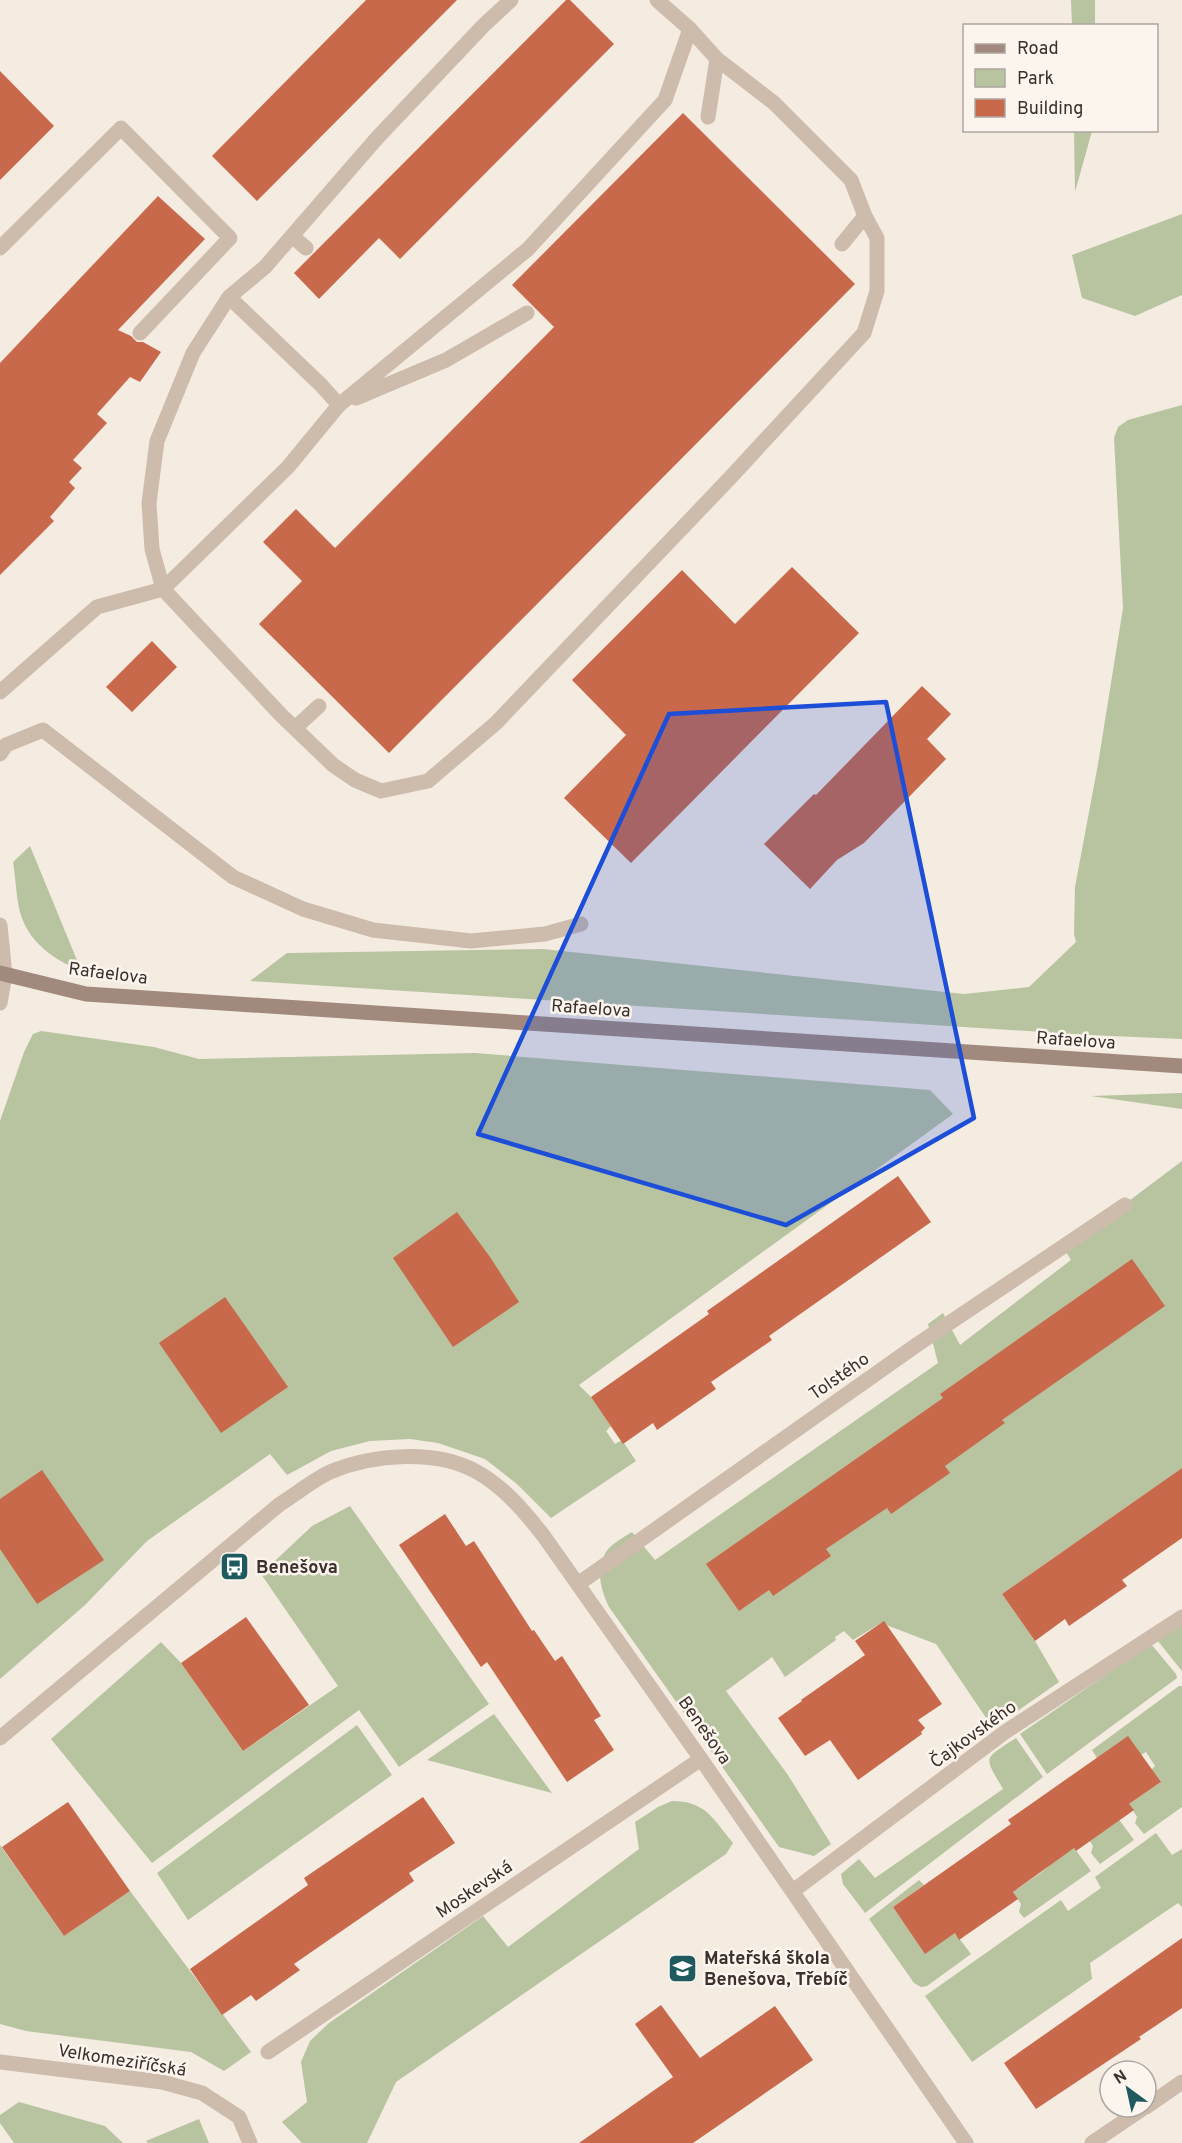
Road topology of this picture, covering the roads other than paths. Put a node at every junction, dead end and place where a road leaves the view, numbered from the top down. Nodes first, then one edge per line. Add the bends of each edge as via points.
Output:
1 (511, 0) edge
2 (657, 0) edge
3 (690, 29) junction
4 (717, 59) junction
5 (708, 117) dead end
6 (865, 216) junction
7 (292, 236) junction
8 (842, 244) dead end
9 (0, 248) edge
10 (306, 248) dead end
11 (229, 297) junction
12 (526, 313) dead end
13 (140, 333) dead end
14 (339, 405) junction
15 (163, 589) junction
16 (0, 692) edge
17 (319, 706) dead end
18 (295, 728) junction
19 (0, 754) edge
20 (581, 924) dead end
21 (0, 926) edge
22 (2, 974) edge
23 (0, 1004) edge
24 (1182, 1066) edge
25 (1125, 1204) dead end
26 (578, 1584) junction
27 (1182, 1617) edge
28 (0, 1738) edge
29 (701, 1759) junction
30 (794, 1892) junction
31 (268, 2052) dead end
32 (0, 2062) edge
33 (1182, 2082) edge
34 (1158, 2099) edge
35 (1128, 2119) edge
36 (250, 2143) edge
37 (966, 2143) edge
38 (1092, 2143) edge

1 - 7 street via 377,138
2 - 3 street
3 - 4 street
3 - 14 street via 665,100 528,249
4 - 5 street
4 - 6 street via 774,103 850,180
6 - 8 street
6 - 18 street via 877,238 877,291 864,333 495,723 428,781 381,791 333,765
7 - 10 street
7 - 11 street via 266,267
9 - 13 street via 121,128 230,238
11 - 14 street
11 - 15 street via 193,353 157,441 149,504 152,549
12 - 14 street via 446,360
14 - 15 street via 288,467
15 - 16 street via 97,607
15 - 18 street
17 - 18 street
19 - 20 street via 6,745 43,730 233,877 303,909 373,930 471,941 545,934
21 - 22 street
22 - 23 street
22 - 24 main road, Rafaelova via 86,994
25 - 26 street, Tolstého via 918,1344
26 - 28 street, Benešova via 516,1502 477,1471 416,1456 360,1463 329,1473 280,1504
26 - 29 street, Benešova
27 - 30 street, Čajkovského via 1005,1732
29 - 30 street, Benešova
29 - 31 street, Moskevská
30 - 37 street, Benešova
32 - 36 street, Velkomeziříčská via 162,2082 202,2092 239,2116
33 - 34 street
35 - 38 street

